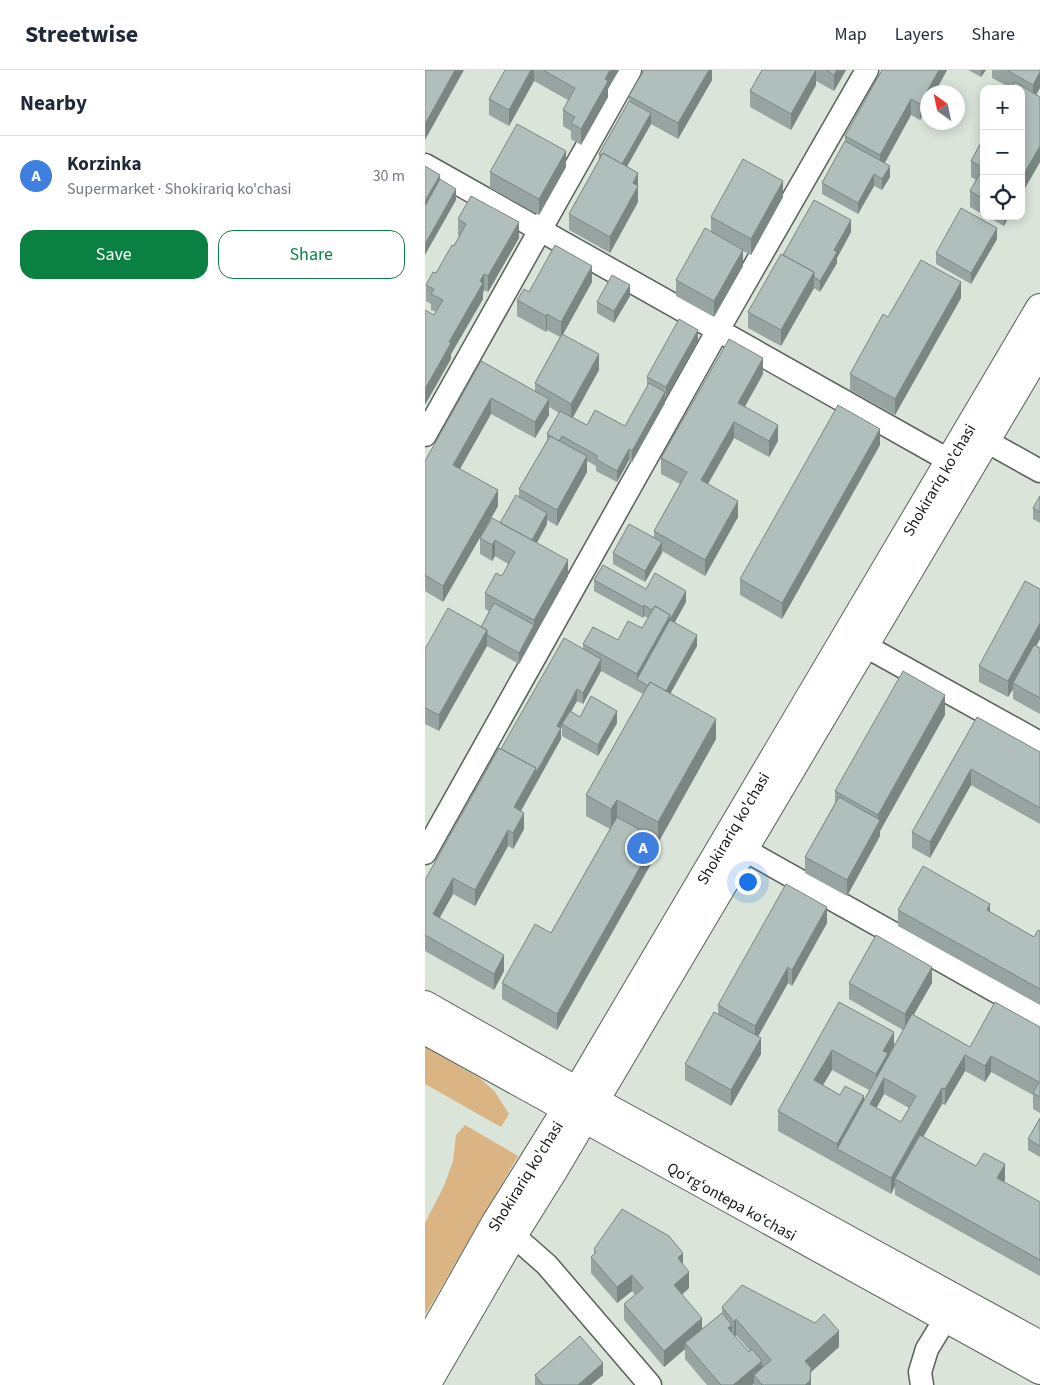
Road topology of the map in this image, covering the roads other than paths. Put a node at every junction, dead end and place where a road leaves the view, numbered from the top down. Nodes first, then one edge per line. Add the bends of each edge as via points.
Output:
1 (630, 70) edge
2 (867, 70) edge
3 (425, 165) edge
4 (540, 230) junction
5 (1040, 309) edge
6 (719, 330) junction
7 (1040, 349) edge
8 (425, 435) edge
9 (977, 436) junction
10 (950, 461) junction
11 (1040, 471) edge
12 (855, 640) junction
13 (1040, 743) edge
14 (735, 844) junction
15 (425, 854) edge
16 (425, 1005) edge
17 (1040, 1016) edge
18 (425, 1030) edge
19 (580, 1105) junction
20 (504, 1230) junction
21 (947, 1318) junction
22 (1040, 1344) edge
23 (425, 1348) edge
24 (1040, 1370) edge
25 (426, 1385) edge
26 (650, 1385) edge
27 (922, 1385) edge

1 - 4 street
2 - 6 street
3 - 4 street
4 - 6 street
4 - 8 street
5 - 9 main road, Shokirariq ko'chasi
6 - 10 street
6 - 15 street
7 - 9 main road, Shokirariq ko'chasi
9 - 10 main road, Shokirariq ko'chasi
9 - 11 street
9 - 12 main road, Shokirariq ko'chasi
10 - 12 main road, Shokirariq ko'chasi
12 - 13 street
12 - 14 main road, Shokirariq ko'chasi
14 - 17 street
14 - 19 main road, Shokirariq ko'chasi
16 - 19 main road, Qoʻrgʻontepa koʻchasi
18 - 19 main road, Qoʻrgʻontepa koʻchasi
19 - 20 main road, Shokirariq ko'chasi
19 - 21 main road, Qoʻrgʻontepa koʻchasi
19 - 22 main road, Qoʻrgʻontepa koʻchasi
20 - 23 main road, Shokirariq ko'chasi
20 - 25 main road, Shokirariq ko'chasi
20 - 26 street via 547,1265
21 - 24 main road, Qoʻrgʻontepa koʻchasi
21 - 27 street via 927,1349 920,1372

